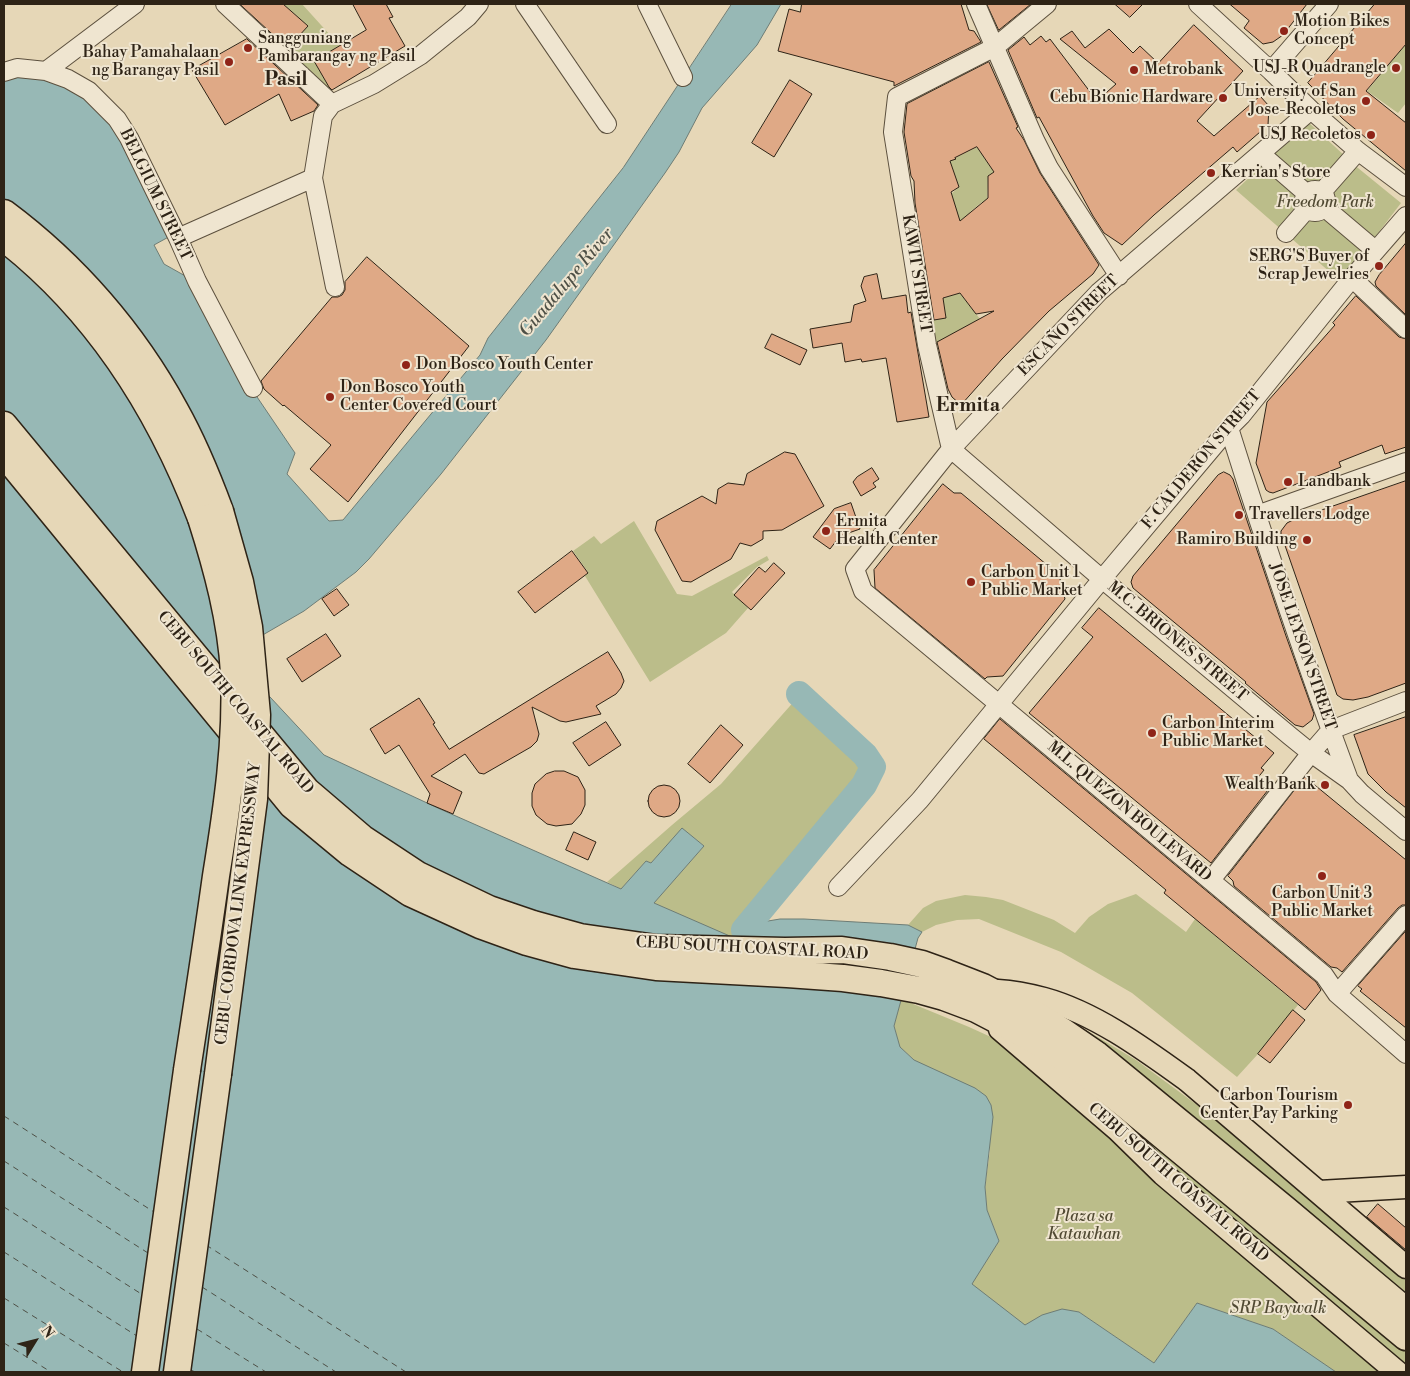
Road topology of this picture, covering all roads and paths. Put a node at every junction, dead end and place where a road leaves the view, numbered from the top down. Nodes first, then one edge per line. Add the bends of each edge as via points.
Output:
1 (135, 4) edge
2 (225, 4) edge
3 (479, 4) edge
4 (525, 4) edge
5 (646, 4) edge
6 (976, 4) edge
7 (1047, 4) edge
8 (1198, 4) edge
9 (1328, 4) edge
10 (995, 47) junction
11 (46, 71) junction
12 (1271, 71) junction
13 (4, 72) edge
14 (683, 77) dead end
15 (332, 104) junction
16 (1311, 110) junction
17 (607, 124) dead end
18 (1358, 150) junction
19 (1268, 160) dead end
20 (312, 178) junction
21 (1406, 187) edge
22 (1315, 200) junction
23 (4, 213) edge
24 (1406, 216) edge
25 (1286, 233) dead end
26 (4, 238) edge
27 (178, 238) junction
28 (1369, 245) dead end
29 (1119, 276) junction
30 (1352, 278) junction
31 (335, 287) dead end
32 (1406, 329) edge
33 (253, 388) dead end
34 (4, 425) edge
35 (1229, 428) junction
36 (951, 449) junction
37 (4, 454) edge
38 (1406, 462) edge
39 (1256, 515) junction
40 (855, 569) joint
41 (1102, 579) junction
42 (1406, 701) edge
43 (1000, 704) junction
44 (1331, 730) junction
45 (1311, 753) junction
46 (1349, 780) junction
47 (1406, 831) edge
48 (1211, 880) junction
49 (838, 887) dead end
50 (1406, 915) edge
51 (1337, 994) junction
52 (982, 1000) junction
53 (1406, 1054) edge
54 (1406, 1187) edge
55 (1319, 1192) junction
56 (1406, 1267) edge
57 (1406, 1311) edge
58 (1406, 1337) edge
59 (146, 1372) edge
60 (177, 1372) edge
61 (1398, 1372) edge

1 - 11 street
2 - 15 street
3 - 15 street via 421,55 374,84
4 - 17 street
5 - 14 street
6 - 10 street
7 - 10 street
8 - 12 street
9 - 12 street
10 - 29 street via 1049,168
10 - 36 street, KAWIT STREET via 897,97 893,132 927,345
11 - 13 street, BELGIUM STREET via 17,68
11 - 27 street, BELGIUM STREET via 90,91 117,119 130,138
12 - 16 street
15 - 20 street via 323,116
16 - 18 street
16 - 29 street, ESCAÑO STREET
18 - 21 street
18 - 22 street
19 - 22 street
20 - 27 street
20 - 31 street
22 - 25 street
22 - 28 street
23 - 60 highway, CEBU-CORDOVA LINK EXPRESSWAY, bridge via 66,265 104,306 132,342 176,410 220,511 232,547 249,627 257,714 254,799
24 - 30 street, F. CALDERON STREET
26 - 59 highway, CEBU-CORDOVA LINK EXPRESSWAY, bridge via 52,280 92,323 134,380 159,422 201,518 229,630 234,671 229,793
27 - 33 street, BELGIUM STREET
29 - 36 street, ESCAÑO STREET via 1099,292
30 - 32 street
30 - 35 street, F. CALDERON STREET
34 - 52 highway, CEBU SOUTH COASTAL ROAD, bridge via 307,791 362,838 418,875 489,909 580,937 656,948 842,950 890,957 948,972
35 - 39 street, JOSE LEYSON STREET
35 - 41 street, F. CALDERON STREET
36 - 40 street, ESCAÑO STREET
36 - 41 street, M.C. BRIONES STREET
37 - 52 highway, CEBU SOUTH COASTAL ROAD, bridge via 292,805 350,853 410,893 480,925 574,955 656,967 881,983 944,998
38 - 39 street
39 - 44 street, JOSE LEYSON STREET
40 - 43 street, M.L. QUEZON BOULEVARD via 863,591
41 - 43 street, F. CALDERON STREET
41 - 45 street, M.C. BRIONES STREET
42 - 44 street
43 - 48 street, M.L. QUEZON BOULEVARD
43 - 49 street, F. CALDERON STREET via 920,800
44 - 45 street
44 - 46 street, JOSE LEYSON STREET
45 - 46 street, M.C. BRIONES STREET
45 - 48 street
46 - 47 street, M.C. BRIONES STREET
48 - 51 street, M.L. QUEZON BOULEVARD via 1324,975
50 - 51 street
51 - 53 street, M.L. QUEZON BOULEVARD
52 - 55 main road, CEBU SOUTH COASTAL ROAD via 1015,993 1061,1005 1099,1023 1187,1080
52 - 57 highway, CEBU SOUTH COASTAL ROAD via 1033,1013 1097,1055
52 - 58 highway, CEBU SOUTH COASTAL ROAD via 1127,1106
52 - 61 main road, CEBU SOUTH COASTAL ROAD via 1162,1174
54 - 55 main road
55 - 56 main road, CEBU SOUTH COASTAL ROAD

